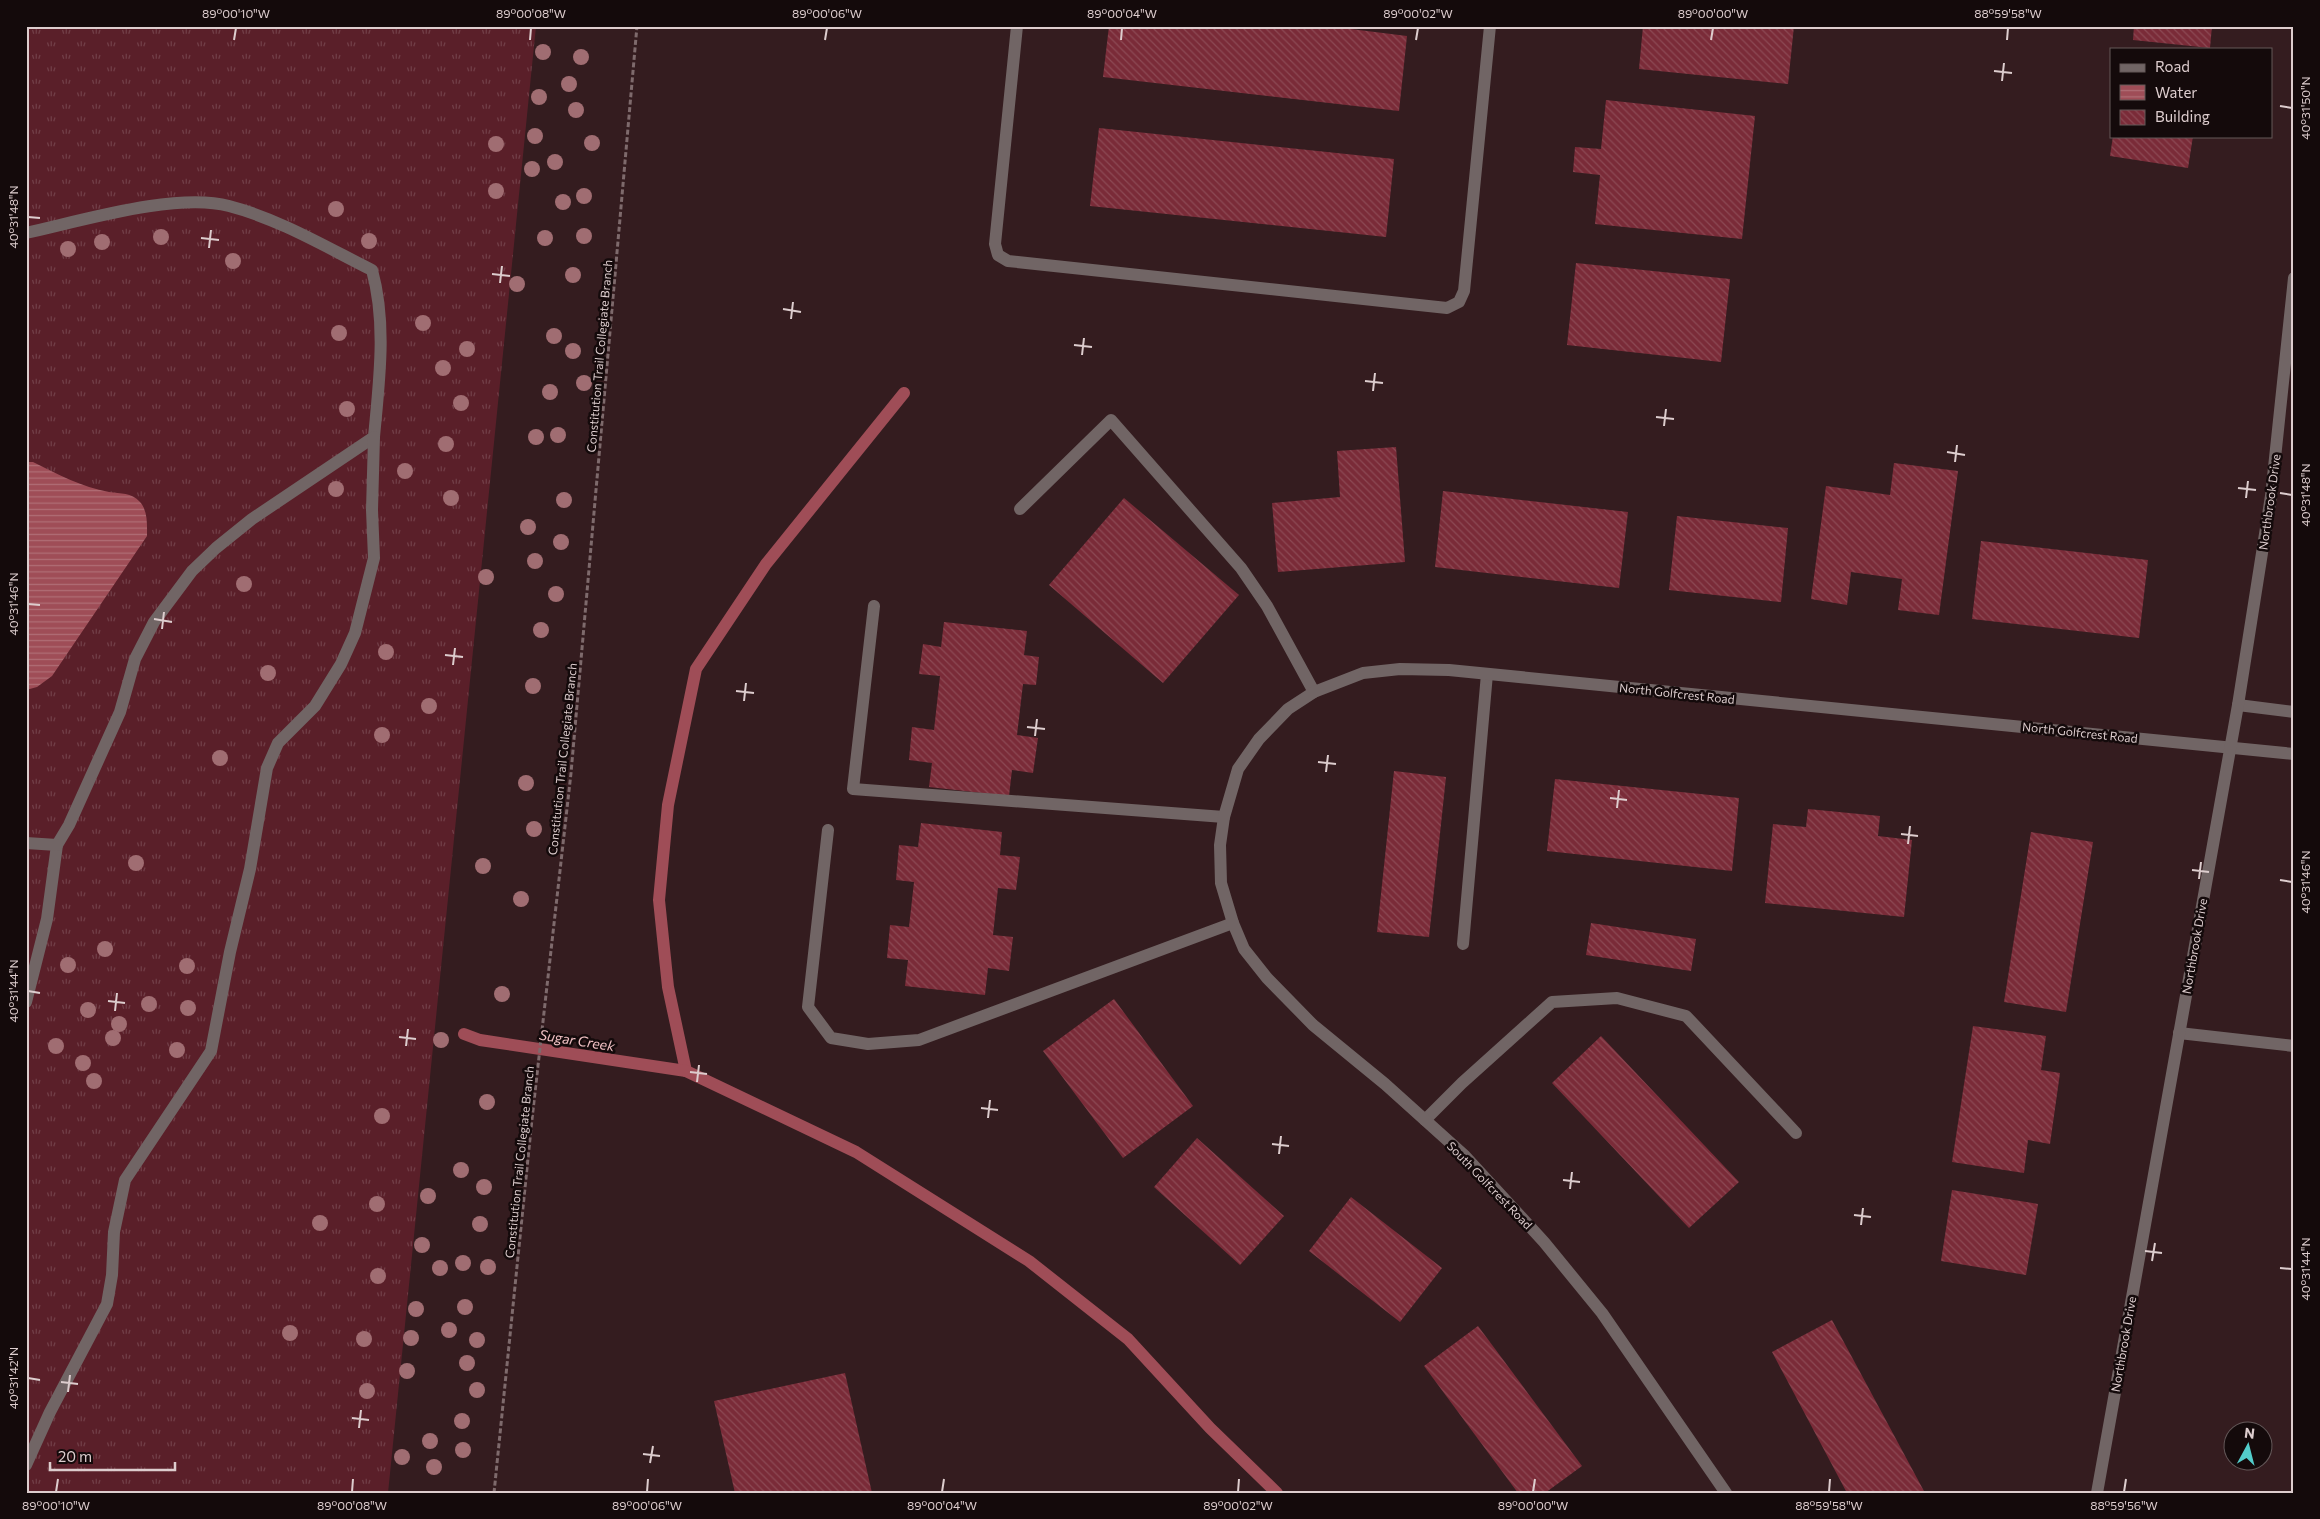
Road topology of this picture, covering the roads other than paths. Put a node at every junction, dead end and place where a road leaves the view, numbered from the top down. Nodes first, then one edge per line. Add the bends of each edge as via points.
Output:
1 (1017, 26) edge
2 (1490, 26) edge
3 (26, 233) edge
4 (2294, 278) edge
5 (374, 437) junction
6 (1020, 509) dead end
7 (874, 606) dead end
8 (1487, 674) junction
9 (1314, 692) junction
10 (2238, 706) junction
11 (2294, 712) edge
12 (2230, 748) junction
13 (2294, 754) edge
14 (1224, 817) junction
15 (828, 830) dead end
16 (26, 843) edge
17 (57, 845) junction
18 (1220, 845) joint
19 (1233, 923) junction
20 (1463, 944) dead end
21 (26, 1002) edge
22 (2179, 1033) junction
23 (2294, 1046) edge
24 (1425, 1120) junction
25 (1796, 1134) dead end
26 (26, 1465) edge
27 (1726, 1493) edge
28 (2097, 1493) edge

1 - 2 street via 994,244 998,255 1008,261 1447,308 1459,302 1464,291
3 - 5 street via 156,205 192,202 228,206 274,222 372,270 377,287 381,365
4 - 10 street, Northbrook Drive via 2271,496
5 - 17 street via 252,519 192,571 154,622 135,659 120,712
5 - 26 street via 374,558 356,633 315,706 278,743 267,768 250,869 210,1051 125,1180 114,1232 107,1304
6 - 9 street via 1111,420 1241,568 1267,606
7 - 14 street via 853,789
8 - 9 street, North Golfcrest Road via 1420,669 1362,673
8 - 12 street, North Golfcrest Road
8 - 20 street
9 - 14 street, North Golfcrest Road via 1288,710 1259,739 1238,769
10 - 11 street
10 - 12 street, Northbrook Drive
12 - 13 street, North Golfcrest Road
12 - 22 street, Northbrook Drive
14 - 18 street, North Golfcrest Road
15 - 19 street via 808,1007 831,1038 868,1044 919,1040
16 - 17 street
17 - 21 street via 46,919
18 - 19 street, South Golfcrest Road via 1221,883
19 - 24 street, South Golfcrest Road via 1244,949 1273,985 1313,1026
22 - 23 street
22 - 28 street, Northbrook Drive
24 - 25 street via 1552,1002 1617,998 1686,1016
24 - 27 street, South Golfcrest Road via 1465,1156 1544,1242 1602,1312

